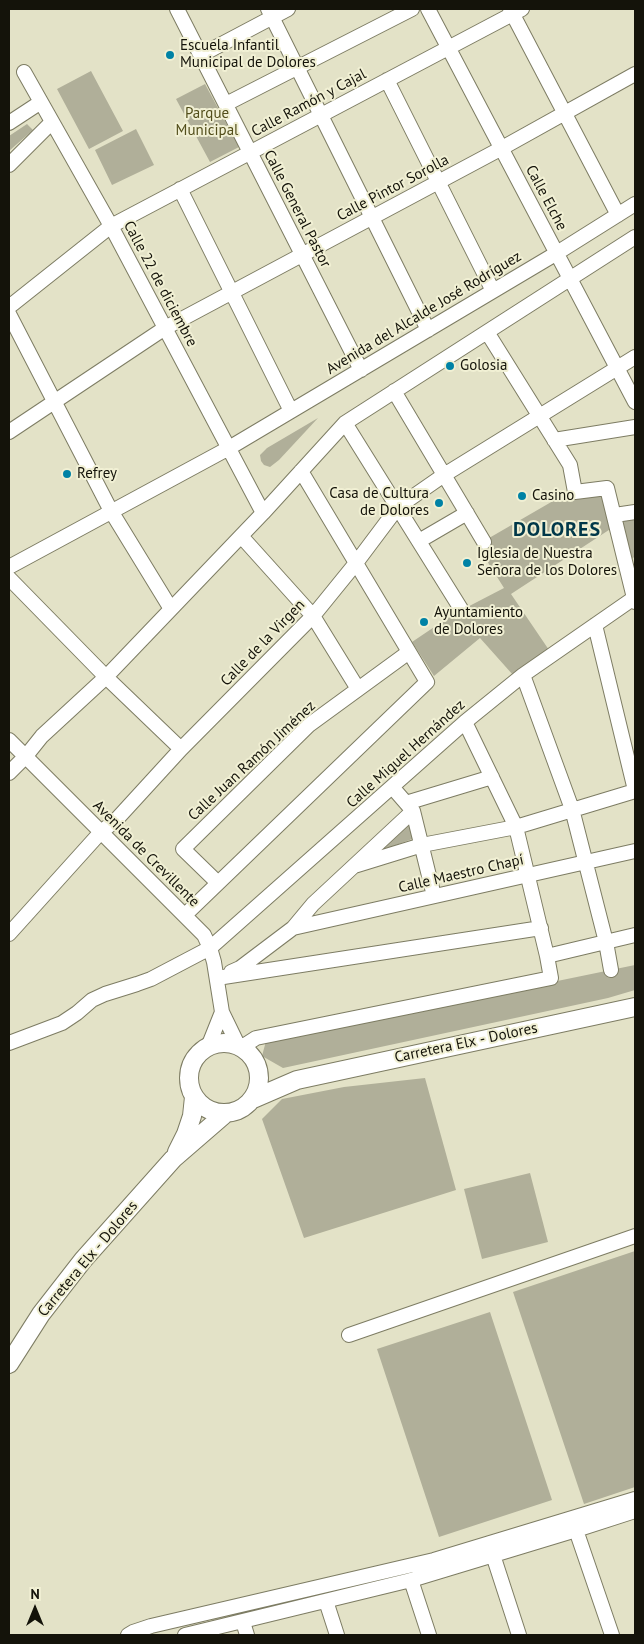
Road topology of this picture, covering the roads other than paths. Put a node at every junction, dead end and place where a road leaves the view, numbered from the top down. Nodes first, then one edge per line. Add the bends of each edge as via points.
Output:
1 (178, 9) edge
2 (288, 9) edge
3 (412, 9) edge
4 (428, 9) edge
5 (515, 10) edge
6 (270, 13) edge
7 (449, 48) junction
8 (201, 55) junction
9 (298, 67) junction
10 (24, 72) dead end
11 (635, 74) edge
12 (387, 80) junction
13 (41, 102) junction
14 (226, 104) junction
15 (565, 113) junction
16 (322, 115) junction
17 (52, 122) junction
18 (9, 123) edge
19 (502, 148) junction
20 (251, 152) junction
21 (9, 165) edge
22 (438, 182) junction
23 (180, 189) junction
24 (635, 204) edge
25 (618, 215) junction
26 (372, 217) junction
27 (111, 226) junction
28 (634, 242) edge
29 (557, 253) junction
30 (302, 254) junction
31 (571, 278) junction
32 (493, 291) junction
33 (232, 292) junction
34 (9, 307) edge
35 (9, 314) edge
36 (165, 328) junction
37 (428, 330) junction
38 (487, 332) junction
39 (635, 357) edge
40 (618, 368) junction
41 (361, 370) junction
42 (394, 391) junction
43 (54, 401) junction
44 (635, 402) edge
45 (291, 412) junction
46 (540, 416) junction
47 (345, 423) junction
48 (635, 426) edge
49 (9, 432) edge
50 (554, 440) junction
51 (229, 448) junction
52 (301, 472) junction
53 (444, 476) junction
54 (398, 507) junction
55 (111, 512) junction
56 (635, 512) edge
57 (263, 513) junction
58 (466, 513) junction
59 (615, 515) junction
60 (241, 536) junction
61 (420, 542) junction
62 (484, 542) dead end
63 (356, 563) junction
64 (631, 563) edge
65 (9, 566) edge
66 (9, 578) edge
67 (635, 600) edge
68 (171, 609) junction
69 (461, 610) dead end
70 (313, 616) junction
71 (595, 625) junction
72 (409, 652) junction
73 (523, 675) junction
74 (106, 677) junction
75 (358, 689) junction
76 (465, 722) junction
77 (9, 740) edge
78 (181, 750) junction
79 (26, 756) junction
80 (9, 773) edge
81 (492, 777) junction
82 (393, 788) junction
83 (635, 790) edge
84 (410, 807) junction
85 (572, 810) junction
86 (516, 826) junction
87 (100, 833) junction
88 (422, 845) junction
89 (635, 851) edge
90 (586, 862) junction
91 (354, 866) junction
92 (528, 875) junction
93 (218, 884) junction
94 (434, 896) junction
95 (185, 915) junction
96 (293, 928) junction
97 (541, 928) junction
98 (9, 934) edge
99 (635, 935) edge
100 (606, 942) junction
101 (210, 948) junction
102 (547, 956) junction
103 (612, 970) dead end
104 (217, 978) junction
105 (635, 1007) edge
106 (222, 1012) junction
107 (9, 1043) edge
108 (240, 1046) junction
109 (208, 1047) junction
110 (258, 1067) junction
111 (296, 1080) junction
112 (194, 1097) junction
113 (254, 1099) junction
114 (226, 1114) junction
115 (173, 1159) junction
116 (635, 1236) edge
117 (349, 1335) dead end
118 (9, 1364) edge
119 (635, 1499) edge
120 (635, 1511) edge
121 (576, 1530) junction
122 (493, 1556) junction
123 (411, 1580) junction
124 (326, 1601) junction
125 (243, 1622) junction
126 (128, 1635) edge
127 (184, 1635) edge
128 (247, 1635) edge
129 (337, 1635) edge
130 (429, 1635) edge
131 (519, 1635) edge
132 (612, 1635) edge

1 - 8 street, Calle General Pastor
2 - 6 street
3 - 9 street
4 - 7 street, Calle Elche
5 - 7 street, Calle Ramón y Cajal
5 - 15 street
6 - 8 street
6 - 9 street
7 - 12 street, Calle Ramón y Cajal
7 - 19 street, Calle Elche
8 - 14 street, Calle General Pastor
9 - 14 street
9 - 16 street
10 - 13 street, Calle 22 de diciembre
11 - 15 street, Calle Pintor Sorolla
12 - 16 street, Calle Ramón y Cajal
12 - 22 street
13 - 17 street, Calle 22 de diciembre
13 - 18 street
14 - 20 street, Calle General Pastor
15 - 19 street, Calle Pintor Sorolla
15 - 25 street
16 - 20 street, Calle Ramón y Cajal
16 - 26 street
17 - 21 street
17 - 27 street, Calle 22 de diciembre
19 - 22 street, Calle Pintor Sorolla
19 - 29 street, Calle Elche
20 - 23 street, Calle Ramón y Cajal
20 - 30 street, Calle General Pastor
22 - 26 street, Calle Pintor Sorolla
22 - 32 street
23 - 27 street, Calle Ramón y Cajal
23 - 33 street
24 - 25 street, Avenida del Alcalde José Rodríguez
25 - 29 street, Avenida del Alcalde José Rodríguez
26 - 30 street, Calle Pintor Sorolla
26 - 37 street
27 - 34 street, Calle Ramón y Cajal
27 - 36 street, Calle 22 de diciembre
28 - 31 street
29 - 31 street, Calle Elche
29 - 32 street, Avenida del Alcalde José Rodríguez
30 - 33 street, Calle Pintor Sorolla
30 - 41 street, Calle General Pastor
31 - 38 street
31 - 40 street, Calle Elche
32 - 37 street, Avenida del Alcalde José Rodríguez
33 - 36 street, Calle Pintor Sorolla
33 - 45 street
35 - 43 street
36 - 43 street, Calle Pintor Sorolla
36 - 51 street, Calle 22 de diciembre
37 - 41 street, Avenida del Alcalde José Rodríguez
38 - 42 street
38 - 46 street
39 - 40 street, Calle de la Virgen
40 - 44 street, Calle Elche
40 - 46 street, Calle de la Virgen
41 - 45 street, Avenida del Alcalde José Rodríguez
42 - 47 street
42 - 53 street
43 - 49 street, Calle Pintor Sorolla
43 - 55 street
45 - 51 street, Avenida del Alcalde José Rodríguez
46 - 50 street
46 - 53 street, Calle de la Virgen
47 - 52 street
47 - 54 street
48 - 50 street
50 - 59 street via 570,465 575,492 607,488
51 - 55 street, Avenida del Alcalde José Rodríguez
51 - 57 street, Calle 22 de diciembre
52 - 57 street
52 - 63 street
53 - 54 street, Calle de la Virgen
53 - 58 street
54 - 61 street
54 - 63 street, Calle de la Virgen
55 - 65 street, Avenida del Alcalde José Rodríguez
55 - 68 street
56 - 59 street
57 - 60 street
58 - 61 street
58 - 62 street
59 - 64 street
60 - 68 street
60 - 70 street
61 - 69 street
63 - 70 street, Calle de la Virgen
63 - 72 street
64 - 67 street
66 - 74 street
67 - 71 street, Calle Miguel Hernández
68 - 74 street
70 - 75 street
70 - 78 street, Calle de la Virgen
71 - 73 street, Calle Miguel Hernández
71 - 83 street
72 - 75 street, Calle Juan Ramón Jiménez
72 - 93 street via 427,682
73 - 76 street, Calle Miguel Hernández
73 - 85 street
74 - 78 street
74 - 79 street via 42,736
75 - 93 street, Calle Juan Ramón Jiménez via 309,725 183,849
76 - 81 street
76 - 82 street, Calle Miguel Hernández
77 - 79 street, Avenida de Crevillente
78 - 87 street, Calle de la Virgen
79 - 80 street
79 - 87 street, Avenida de Crevillente
81 - 84 street
81 - 86 street
82 - 84 street
82 - 101 street, Calle Miguel Hernández
83 - 85 street
84 - 88 street
84 - 91 street
85 - 86 street
85 - 90 street
86 - 88 street
86 - 92 street
87 - 95 street, Avenida de Crevillente
87 - 98 street, Calle de la Virgen
88 - 91 street
88 - 94 street
89 - 90 street, Calle Maestro Chapí
90 - 92 street, Calle Maestro Chapí
90 - 100 street
91 - 96 street via 313,904
92 - 94 street, Calle Maestro Chapí
92 - 97 street
93 - 95 street
94 - 96 street, Calle Maestro Chapí
95 - 101 street, Avenida de Crevillente via 204,935
96 - 104 street via 240,968
97 - 102 street
97 - 104 street
99 - 100 street
100 - 102 street
100 - 103 street
101 - 104 street, Avenida de Crevillente
101 - 107 street, Calle Miguel Hernández via 151,979 92,1000 62,1023
102 - 108 street via 551,978 256,1038
104 - 106 street, Avenida de Crevillente
105 - 111 main road, Carretera Elx - Dolores
106 - 108 street, Avenida de Crevillente
106 - 109 street
108 - 109 main road via 223,1043
108 - 110 main road
109 - 112 main road via 200,1052 190,1069 188,1078
110 - 111 main road, Carretera Elx - Dolores via 276,1076
110 - 113 main road via 260,1083
111 - 113 main road, Carretera Elx - Dolores
112 - 114 main road via 213,1112
112 - 115 main road, Carretera Elx - Dolores via 186,1134
113 - 114 main road via 241,1109
114 - 115 main road, Carretera Elx - Dolores
115 - 118 main road, Carretera Elx - Dolores via 83,1260 41,1314
116 - 117 street
119 - 126 street via 434,1560 151,1626
120 - 121 street
121 - 122 street
121 - 132 street
122 - 123 street
122 - 131 street
123 - 124 street
123 - 130 street
124 - 125 street
124 - 129 street
125 - 127 street
125 - 128 street

